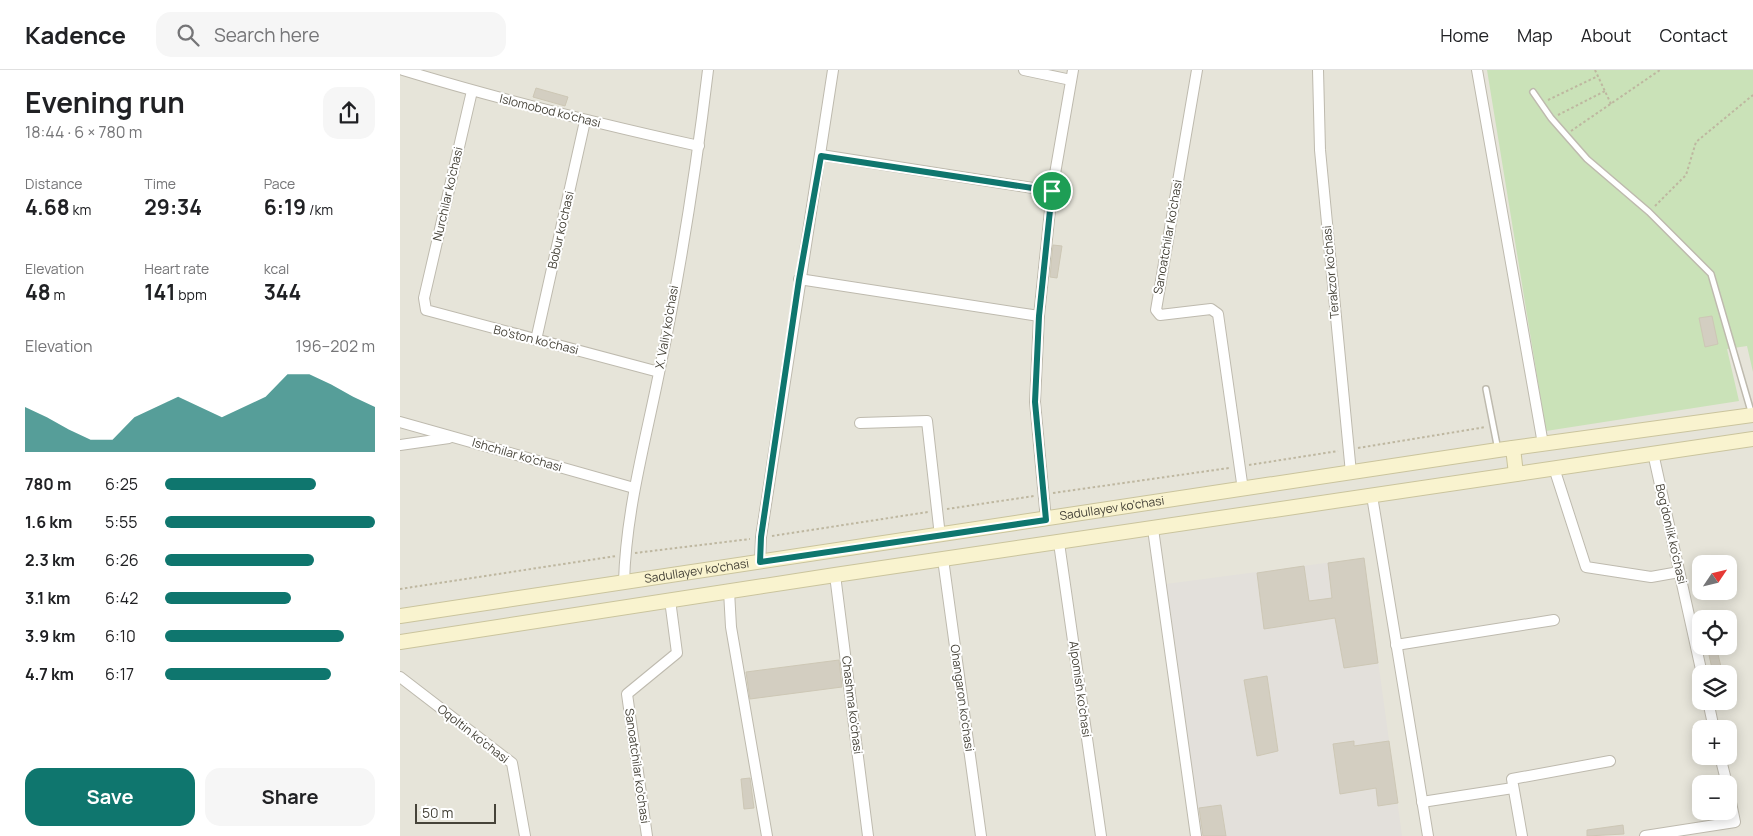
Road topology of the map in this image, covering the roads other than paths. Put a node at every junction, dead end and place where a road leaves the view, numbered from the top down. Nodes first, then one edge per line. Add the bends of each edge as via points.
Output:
1 (403, 70) edge
2 (708, 70) edge
3 (833, 70) edge
4 (1024, 70) edge
5 (1197, 70) edge
6 (1318, 70) edge
7 (1477, 70) edge
8 (1072, 75) edge
9 (472, 91) junction
10 (1533, 92) dead end
11 (585, 121) junction
12 (699, 146) junction
13 (821, 156) junction
14 (1052, 191) junction
15 (799, 280) junction
16 (424, 298) joint
17 (1039, 316) junction
18 (536, 340) junction
19 (660, 372) junction
20 (1486, 389) dead end
21 (1753, 415) edge
22 (400, 422) edge
23 (860, 423) dead end
24 (452, 437) junction
25 (1753, 439) edge
26 (1543, 444) junction
27 (400, 445) edge
28 (1513, 448) junction
29 (1498, 450) junction
30 (1653, 453) junction
31 (1554, 468) junction
32 (1351, 473) junction
33 (1516, 474) junction
34 (634, 488) junction
35 (1243, 490) junction
36 (1372, 496) junction
37 (1046, 520) junction
38 (1153, 529) junction
39 (940, 536) junction
40 (1059, 543) junction
41 (943, 559) junction
42 (760, 562) junction
43 (1679, 572) junction
44 (835, 575) junction
45 (624, 582) junction
46 (729, 591) junction
47 (670, 600) junction
48 (400, 616) edge
49 (1554, 620) dead end
50 (400, 642) edge
51 (1396, 645) junction
52 (1700, 665) edge
53 (400, 677) edge
54 (1610, 761) dead end
55 (1513, 788) junction
56 (1422, 802) junction
57 (1735, 820) edge
58 (525, 836) edge
59 (647, 836) edge
60 (767, 836) edge
61 (868, 836) edge
62 (981, 836) edge
63 (1101, 836) edge
64 (1196, 836) edge
65 (1428, 836) edge
66 (1522, 836) edge
67 (1645, 836) edge

1 - 9 street, Islomobod ko'chasi
2 - 12 street, X. Valiy ko'chasi
3 - 13 street
4 - 8 street
5 - 35 street, Sanoatchilar ko'chasi via 1156,310 1160,315 1211,309 1218,314
6 - 32 street, Terakzor ko'chasi via 1320,150
7 - 26 street
8 - 14 street
9 - 11 street, Islomobod ko'chasi
9 - 16 street, Nurchilar ko'chasi
10 - 21 lane via 1550,118 1588,158 1649,212 1711,274
11 - 12 street, Islomobod ko'chasi
11 - 18 street, Bobur ko'chasi
12 - 19 street, X. Valiy ko'chasi
13 - 14 street
13 - 15 street
14 - 17 street
15 - 17 street
15 - 42 street
16 - 18 street, Bo'ston ko'chasi via 426,310 438,315
17 - 37 street via 1035,402
18 - 19 street, Bo'ston ko'chasi
19 - 34 street, X. Valiy ko'chasi
20 - 29 lane
21 - 26 main road, Sadullayev ko'chasi
22 - 24 street, Ishchilar ko'chasi
23 - 39 street via 928,421
24 - 27 street
24 - 34 street, Ishchilar ko'chasi
25 - 30 main road, Sadullayev ko'chasi
26 - 28 main road, Sadullayev ko'chasi
28 - 29 main road, Sadullayev ko'chasi
28 - 33 main road
29 - 32 main road, Sadullayev ko'chasi
30 - 31 main road, Sadullayev ko'chasi
30 - 43 street, Bog'donlik ko'chasi
31 - 33 main road, Sadullayev ko'chasi
31 - 43 street via 1586,567 1651,577
32 - 35 main road, Sadullayev ko'chasi
33 - 36 main road, Sadullayev ko'chasi
34 - 45 street, X. Valiy ko'chasi via 624,555
35 - 37 main road, Sadullayev ko'chasi
36 - 38 main road, Sadullayev ko'chasi
36 - 51 street
37 - 39 main road, Sadullayev ko'chasi
38 - 40 main road, Sadullayev ko'chasi
38 - 64 street
39 - 42 main road, Sadullayev ko'chasi
40 - 41 main road, Sadullayev ko'chasi
40 - 63 street, Alpomish ko'chasi
41 - 44 main road, Sadullayev ko'chasi
41 - 62 street, Ohangaron ko'chasi
42 - 45 main road, Sadullayev ko'chasi
43 - 52 street, Bog'donlik ko'chasi
44 - 46 main road, Sadullayev ko'chasi
44 - 61 street, Chashma ko'chasi
45 - 48 main road, Sadullayev ko'chasi
46 - 47 main road, Sadullayev ko'chasi
46 - 60 street via 731,627
47 - 50 main road, Sadullayev ko'chasi
47 - 59 street, Sanoatchilar ko'chasi via 677,653 627,694
49 - 51 street
51 - 56 street
53 - 58 street, Oqoltin ko'chasi via 512,763
54 - 55 street via 1512,779
55 - 56 street
55 - 66 street
56 - 65 street
57 - 67 street

